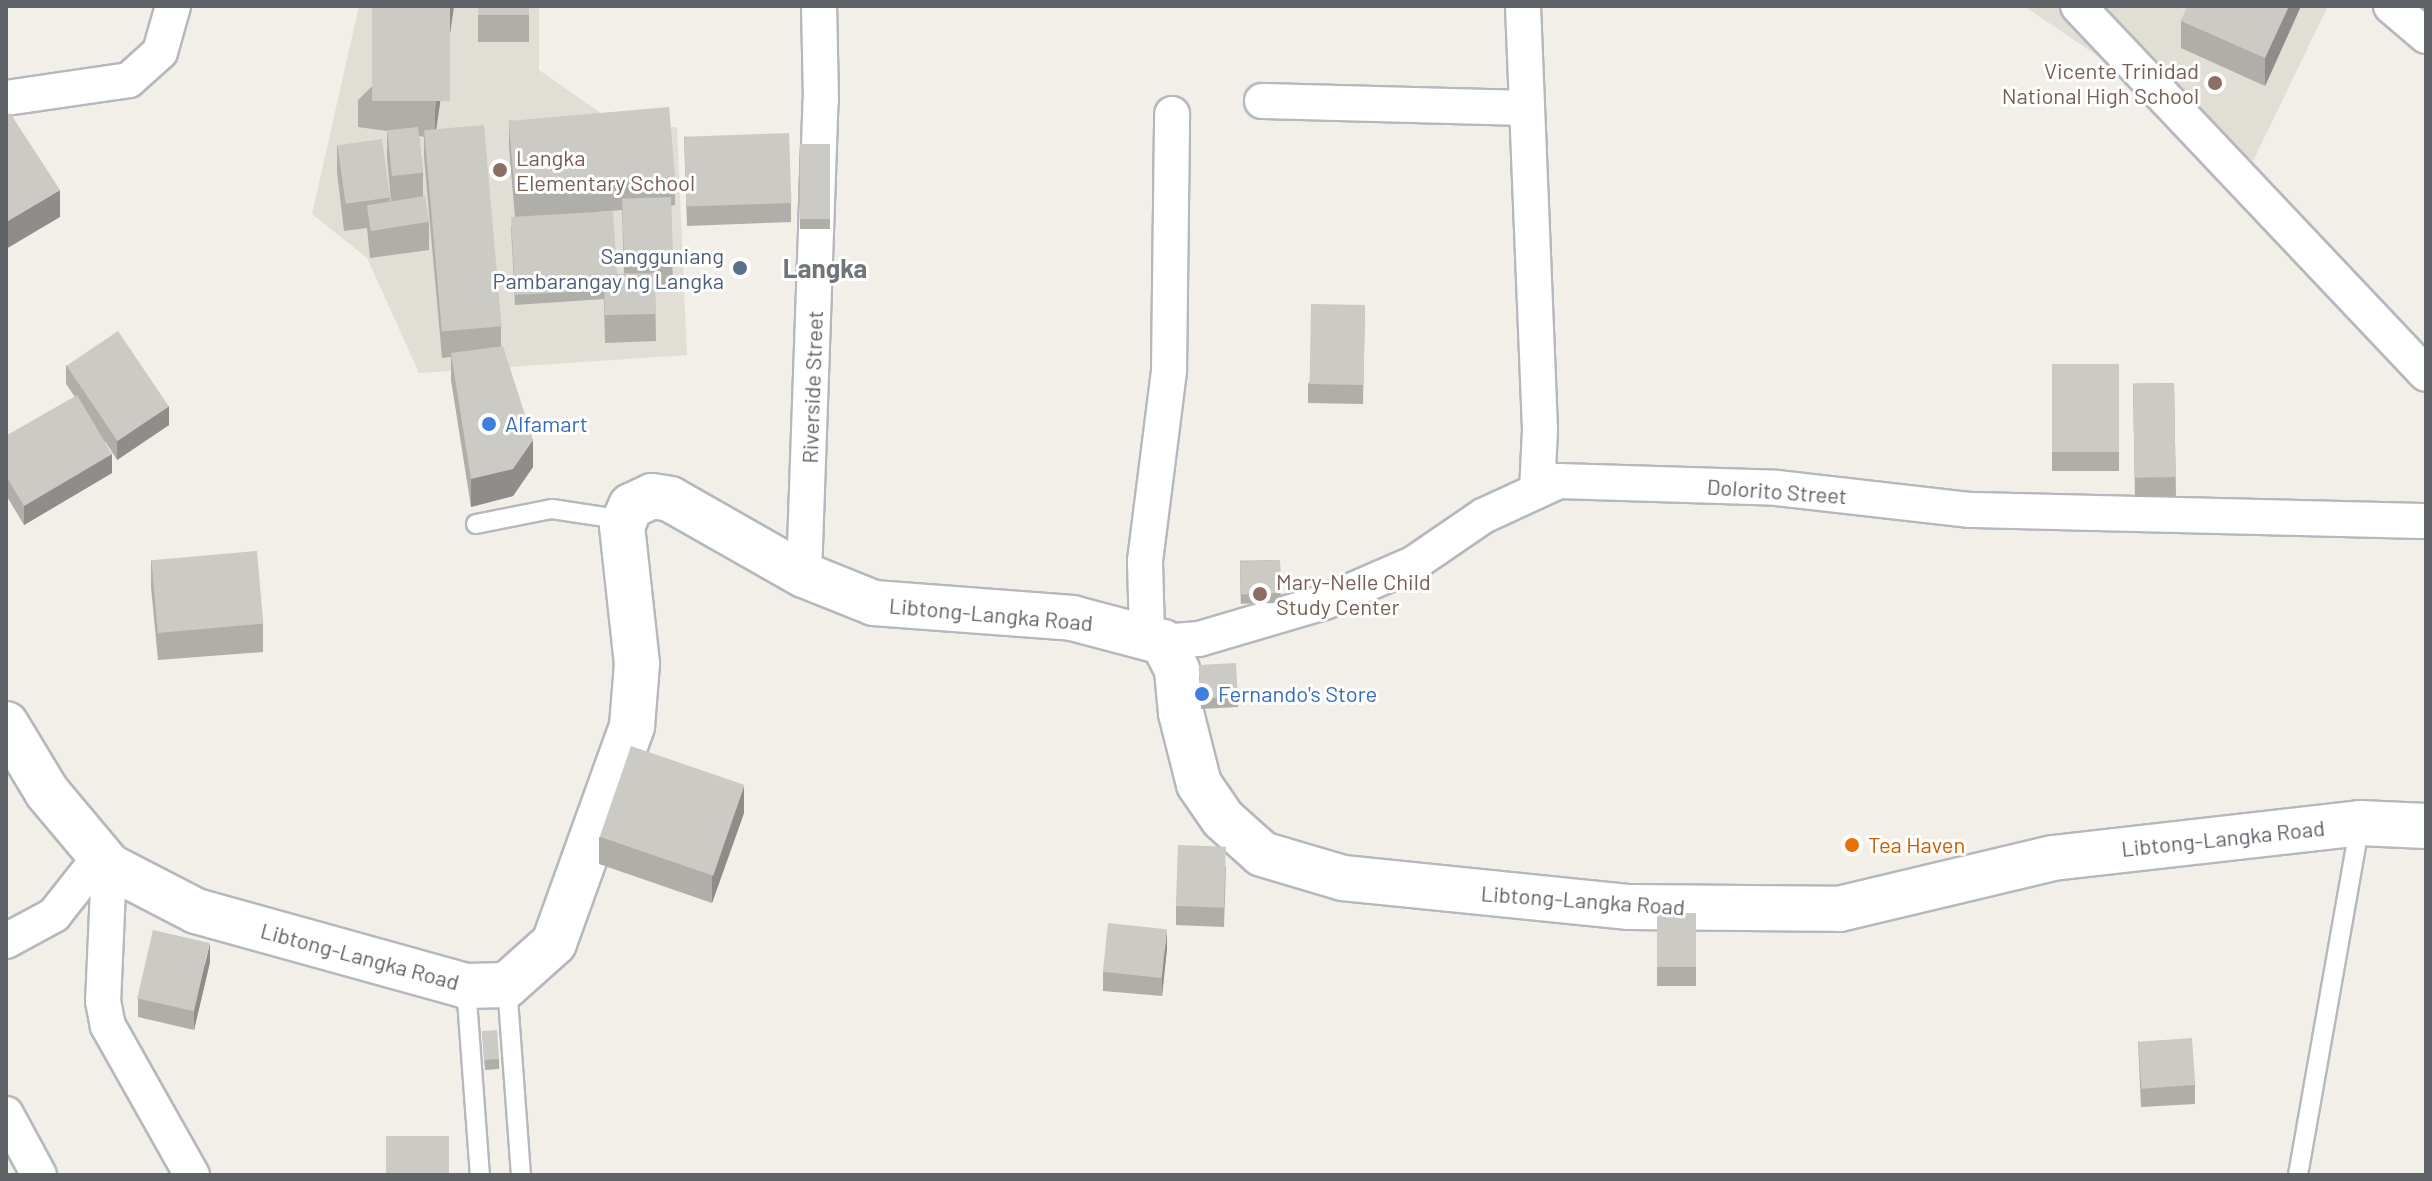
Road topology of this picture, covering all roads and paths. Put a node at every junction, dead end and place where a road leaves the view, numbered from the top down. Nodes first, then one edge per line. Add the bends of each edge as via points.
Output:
1 (819, 6) edge
2 (1523, 6) edge
3 (2078, 6) edge
4 (176, 7) edge
5 (6, 98) edge
6 (1262, 101) dead end
7 (1527, 108) junction
8 (1172, 114) dead end
9 (2426, 374) edge
10 (1537, 491) junction
11 (625, 520) junction
12 (2426, 521) edge
13 (476, 524) dead end
14 (804, 575) junction
15 (1155, 638) junction
16 (6, 724) edge
17 (2360, 823) junction
18 (2426, 826) edge
19 (104, 862) junction
20 (6, 941) edge
21 (487, 986) junction
22 (6, 1114) edge
23 (39, 1175) edge
24 (192, 1175) edge
25 (480, 1175) edge
26 (521, 1175) edge
27 (2298, 1175) edge

1 - 14 street, Riverside Street via 821,100
2 - 7 street
3 - 9 street
4 - 5 street via 160,52 129,80
6 - 7 street
7 - 10 street via 1540,430
8 - 15 street via 1169,370 1145,561
10 - 12 street, Dolorito Street via 1559,481 1730,487 1986,511
10 - 15 street, Dolorito Street via 1483,516 1413,564 1325,602 1199,639
11 - 13 lane via 552,509
11 - 14 main road, Libtong-Langka Road via 631,506 652,496 670,499
11 - 21 main road via 622,546 637,664 632,726 554,943
14 - 15 main road, Libtong-Langka Road via 874,603 1072,618
15 - 17 main road, Libtong-Langka Road via 1177,670 1181,713 1199,784 1223,819 1262,854 1343,878 1630,907 1839,909 2053,858
16 - 19 main road, Libtong-Langka Road via 47,792
17 - 18 main road, Libtong-Langka Road
17 - 27 lane
19 - 20 street via 54,915
19 - 21 main road, Libtong-Langka Road via 196,911
19 - 24 street via 103,1001 108,1026
21 - 25 lane
21 - 26 lane
22 - 23 street

